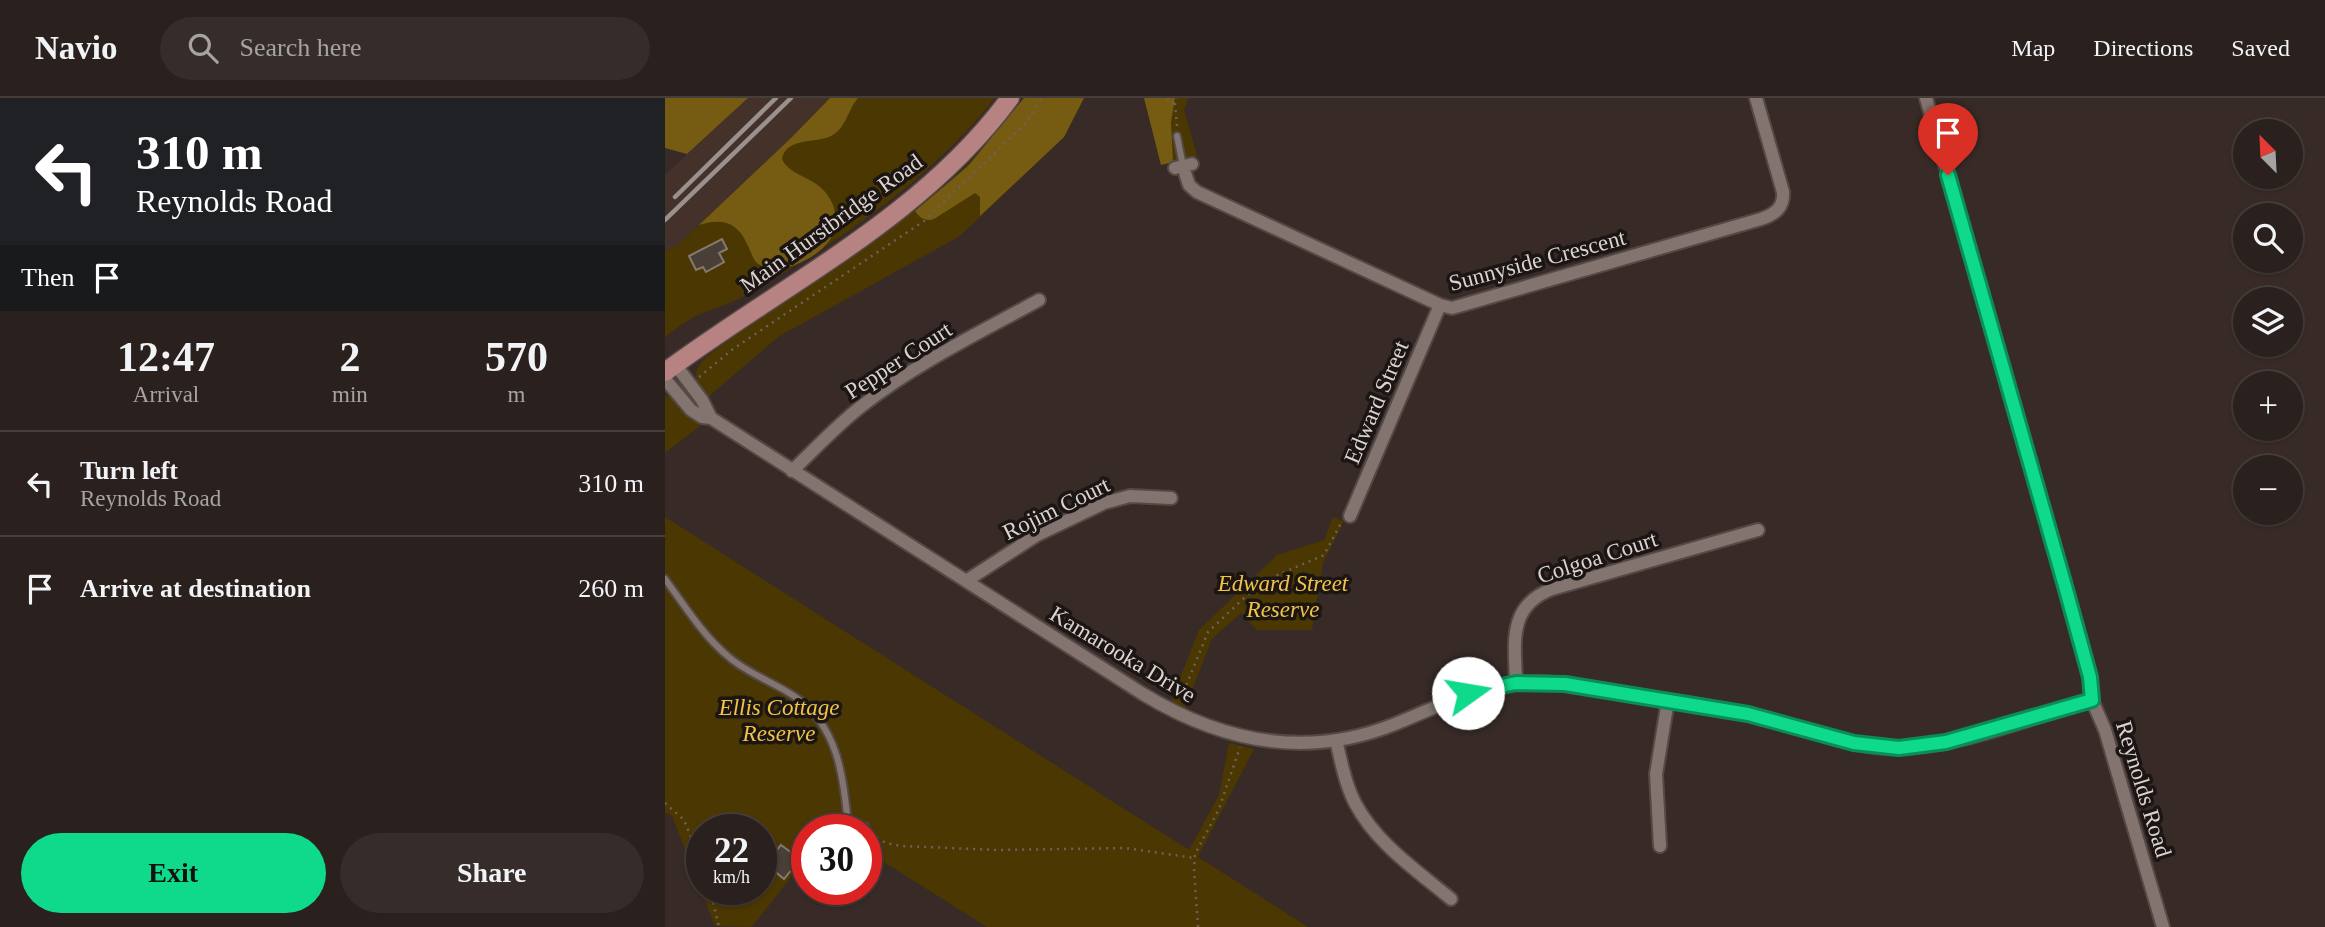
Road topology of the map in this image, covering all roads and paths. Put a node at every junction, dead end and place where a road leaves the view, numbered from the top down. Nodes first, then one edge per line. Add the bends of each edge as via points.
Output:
1 (1010, 98) edge
2 (1167, 98) edge
3 (1177, 98) edge
4 (1756, 98) edge
5 (1926, 98) edge
6 (1175, 104) junction
7 (1177, 136) joint
8 (1183, 166) joint
9 (1039, 300) dead end
10 (1440, 305) junction
11 (668, 372) edge
12 (792, 471) junction
13 (1171, 498) dead end
14 (1349, 516) joint
15 (1758, 530) dead end
16 (665, 579) edge
17 (966, 580) junction
18 (1516, 683) junction
19 (1181, 698) dead end
20 (1668, 700) junction
21 (2092, 700) junction
22 (1243, 737) junction
23 (1336, 740) junction
24 (665, 803) edge
25 (847, 814) edge
26 (686, 825) edge
27 (882, 841) edge
28 (1660, 846) dead end
29 (1194, 858) junction
30 (1451, 899) dead end
31 (714, 905) edge
32 (719, 927) edge
33 (1198, 927) edge
34 (2163, 927) edge

1 - 11 main road, Main Hurstbridge Road via 963,154 912,199
2 - 6 path
3 - 6 path
4 - 10 street, Sunnyside Crescent via 1783,192 1774,214 1452,308
5 - 21 street, Reynolds Road via 2065,586
6 - 7 path
7 - 8 lane
8 - 10 street, Sunnyside Crescent via 1197,192
9 - 12 street, Pepper Court via 921,365 874,397
10 - 14 street, Edward Street
11 - 12 street, Kamarooka Drive via 702,400 711,418
12 - 17 street, Kamarooka Drive
13 - 17 street, Rojim Court via 1130,496 1104,503 1044,531
14 - 19 path via 1324,555 1261,582 1208,632
15 - 18 street, Colgoa Court via 1539,596 1524,610 1517,626
16 - 25 lane via 720,649 798,699 823,726 842,772
17 - 22 street, Kamarooka Drive via 1167,709
18 - 20 street, Kamarooka Drive via 1565,684
18 - 23 street, Kamarooka Drive via 1468,693 1392,726
20 - 21 street, Kamarooka Drive via 1764,718 1854,743 1899,748 1946,742
20 - 28 street via 1656,774
21 - 34 street, Reynolds Road
22 - 23 street, Kamarooka Drive via 1291,743
22 - 29 path via 1228,787
23 - 30 street via 1350,792 1366,821
24 - 26 path
27 - 29 path via 999,850 1125,848
29 - 33 path
31 - 32 path

